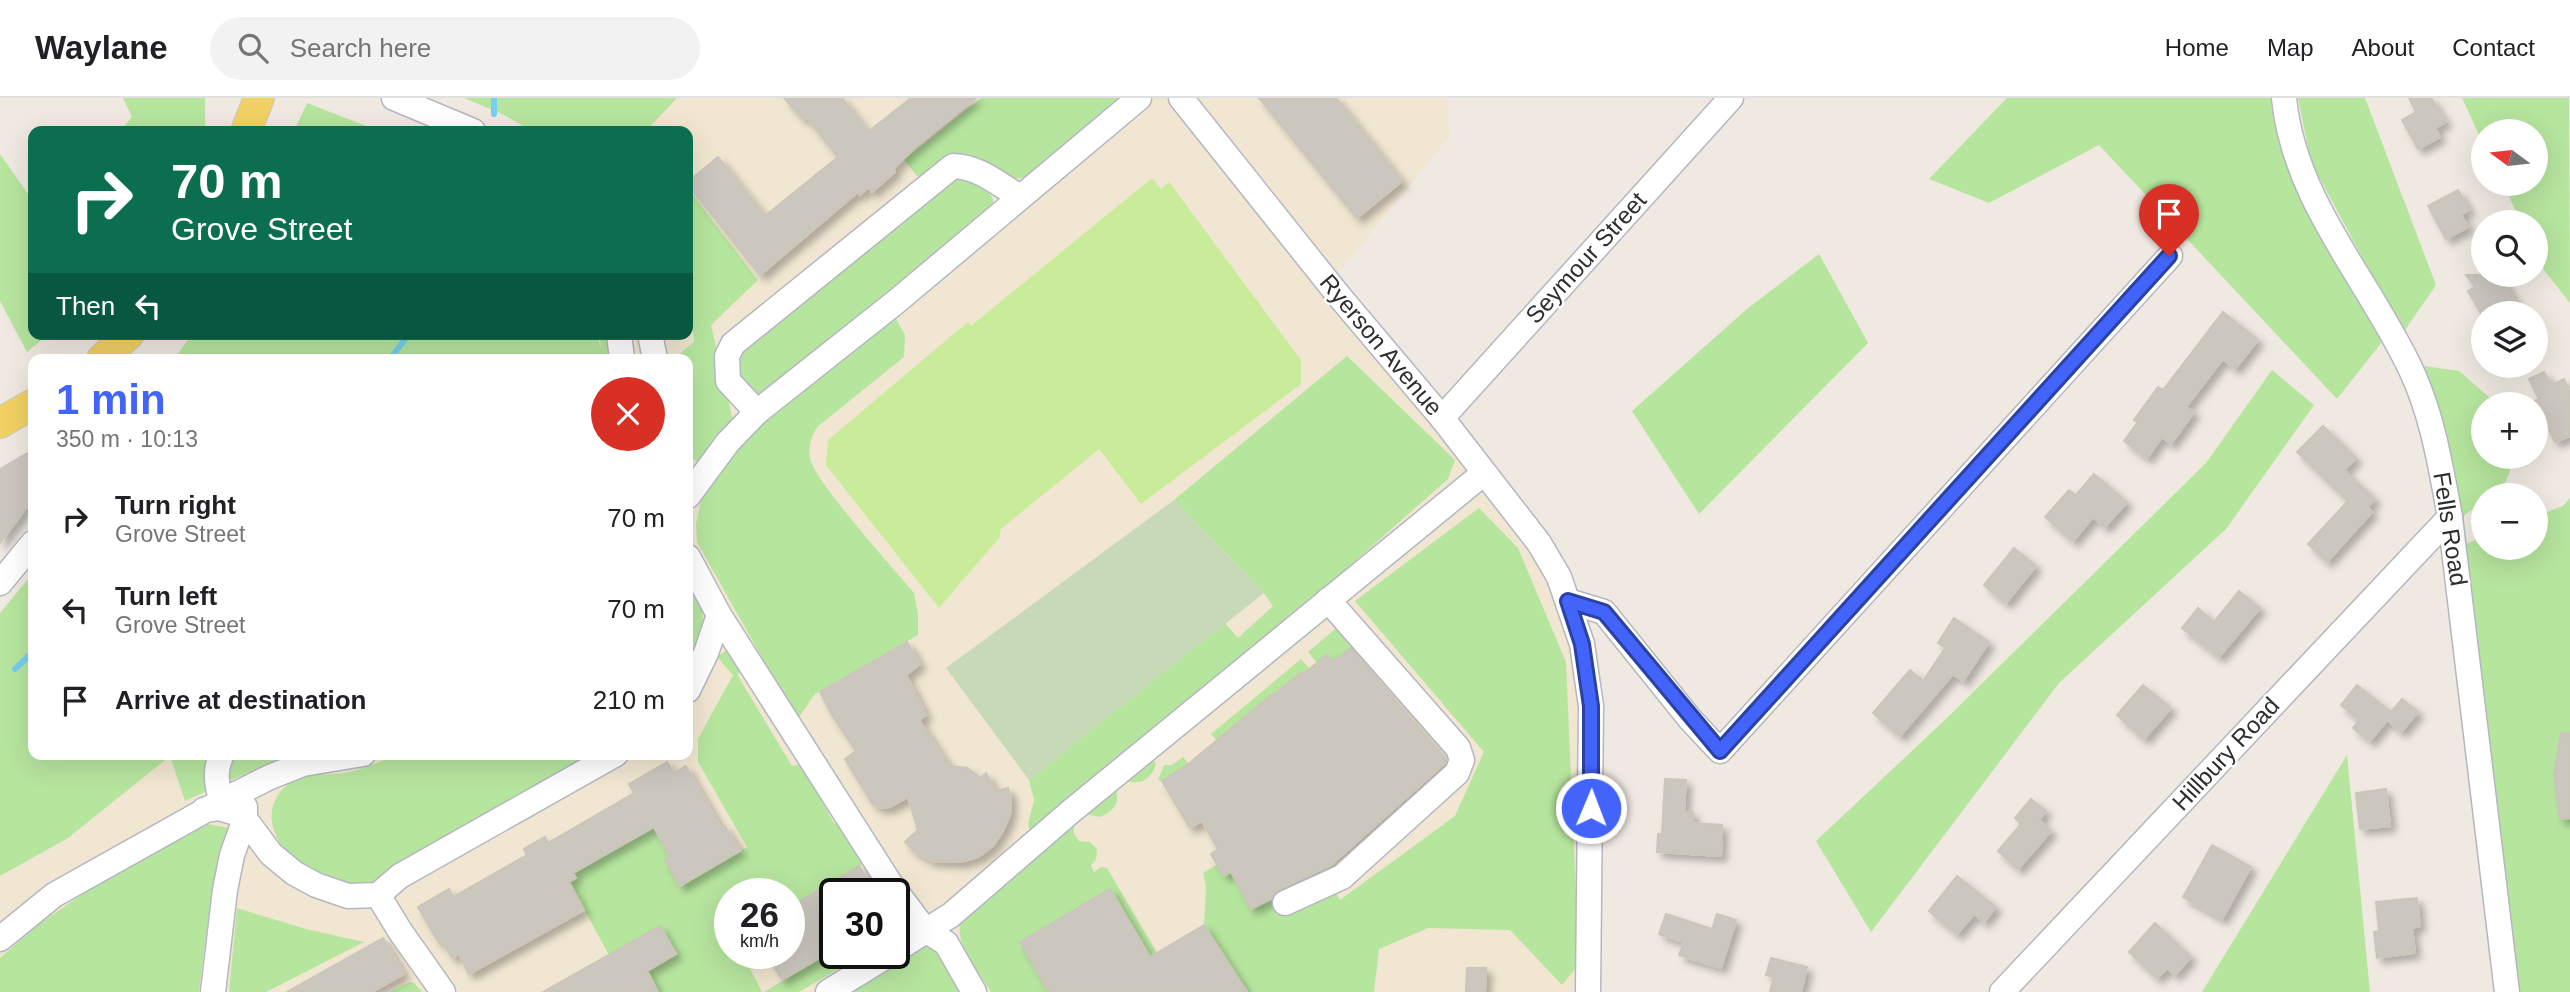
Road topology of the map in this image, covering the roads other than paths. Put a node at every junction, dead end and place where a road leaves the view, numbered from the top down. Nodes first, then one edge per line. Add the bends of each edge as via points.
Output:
1 (259, 98) edge
2 (394, 98) edge
3 (1139, 98) edge
4 (1181, 98) edge
5 (1731, 98) edge
6 (2284, 98) edge
7 (248, 126) edge
8 (461, 126) edge
9 (1020, 197) junction
10 (2169, 256) dead end
11 (28, 407) edge
12 (757, 412) junction
13 (1441, 418) junction
14 (0, 424) edge
15 (1484, 473) junction
16 (693, 488) edge
17 (2450, 517) junction
18 (28, 549) edge
19 (693, 566) edge
20 (0, 583) edge
21 (1328, 600) junction
22 (1568, 601) junction
23 (719, 615) junction
24 (693, 680) edge
25 (219, 760) edge
26 (327, 760) edge
27 (605, 760) edge
28 (257, 784) junction
29 (213, 806) junction
30 (245, 819) junction
31 (378, 895) junction
32 (1285, 903) dead end
33 (925, 930) junction
34 (0, 939) edge
35 (910, 940) edge
36 (866, 969) edge
37 (214, 992) edge
38 (443, 992) edge
39 (828, 992) edge
40 (974, 992) edge
41 (1588, 992) edge
42 (2002, 992) edge
43 (2507, 992) edge

1 - 7 main road
2 - 8 street
3 - 9 street
4 - 13 street, Ryerson Avenue
5 - 13 street, Seymour Street
6 - 17 street, Fells Road via 2298,163 2319,210 2413,373 2428,417
9 - 12 street
9 - 12 street via 980,171 953,166 733,344 727,356 728,382
10 - 22 street via 1720,751 1604,612
11 - 14 main road
12 - 16 street
13 - 15 street, Ryerson Avenue
15 - 21 street
15 - 22 street, Ryerson Avenue via 1539,543
17 - 42 street, Hillbury Road
17 - 43 street, Fells Road
18 - 20 street
19 - 23 street
21 - 32 street via 1458,748 1462,760 1457,773 1342,877
21 - 33 street via 951,915
22 - 41 street, Ryerson Avenue via 1582,644 1591,706
23 - 24 street
23 - 33 street via 891,885
25 - 29 street
26 - 28 street via 303,764
27 - 31 street via 400,876
28 - 29 street
28 - 30 street via 245,807
29 - 30 street
29 - 34 street via 54,895
30 - 31 street via 271,853 294,873 348,896
30 - 37 street via 225,890
31 - 38 street
33 - 35 street
33 - 40 street via 946,943
36 - 39 street

